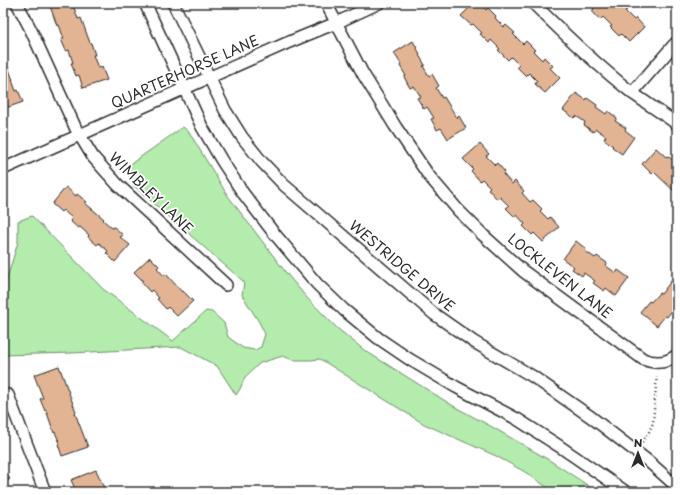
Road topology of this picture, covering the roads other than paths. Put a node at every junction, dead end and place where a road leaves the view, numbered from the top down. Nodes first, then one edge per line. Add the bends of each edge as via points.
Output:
1 (17, 3) edge
2 (145, 3) edge
3 (173, 3) edge
4 (326, 3) edge
5 (379, 3) edge
6 (533, 3) edge
7 (336, 23) junction
8 (677, 42) edge
9 (209, 78) junction
10 (184, 89) junction
11 (632, 93) junction
12 (677, 124) edge
13 (79, 136) junction
14 (3, 169) edge
15 (226, 285) dead end
16 (677, 355) edge
17 (8, 395) dead end
18 (677, 490) edge
19 (45, 492) edge
20 (626, 492) edge

1 - 13 street, WIMBLEY LANE
2 - 10 street
3 - 9 street, WESTRIDGE DRIVE
4 - 7 street, LOCKLEVEN LANE
5 - 7 street, QUARTERHORSE LANE
6 - 11 street
7 - 9 street, QUARTERHORSE LANE
7 - 16 street, LOCKLEVEN LANE via 363,74 429,176 483,235 523,271 643,359 658,363
8 - 11 street
9 - 10 street, QUARTERHORSE LANE
9 - 18 street, WESTRIDGE DRIVE via 242,137 284,185 434,314 591,417 648,461 675,485
10 - 13 street, QUARTERHORSE LANE
10 - 20 street via 202,127 243,193 317,284 344,310 409,359 517,419
11 - 12 street
13 - 14 street, QUARTERHORSE LANE
13 - 15 street, WIMBLEY LANE via 93,157 118,185
17 - 19 street

